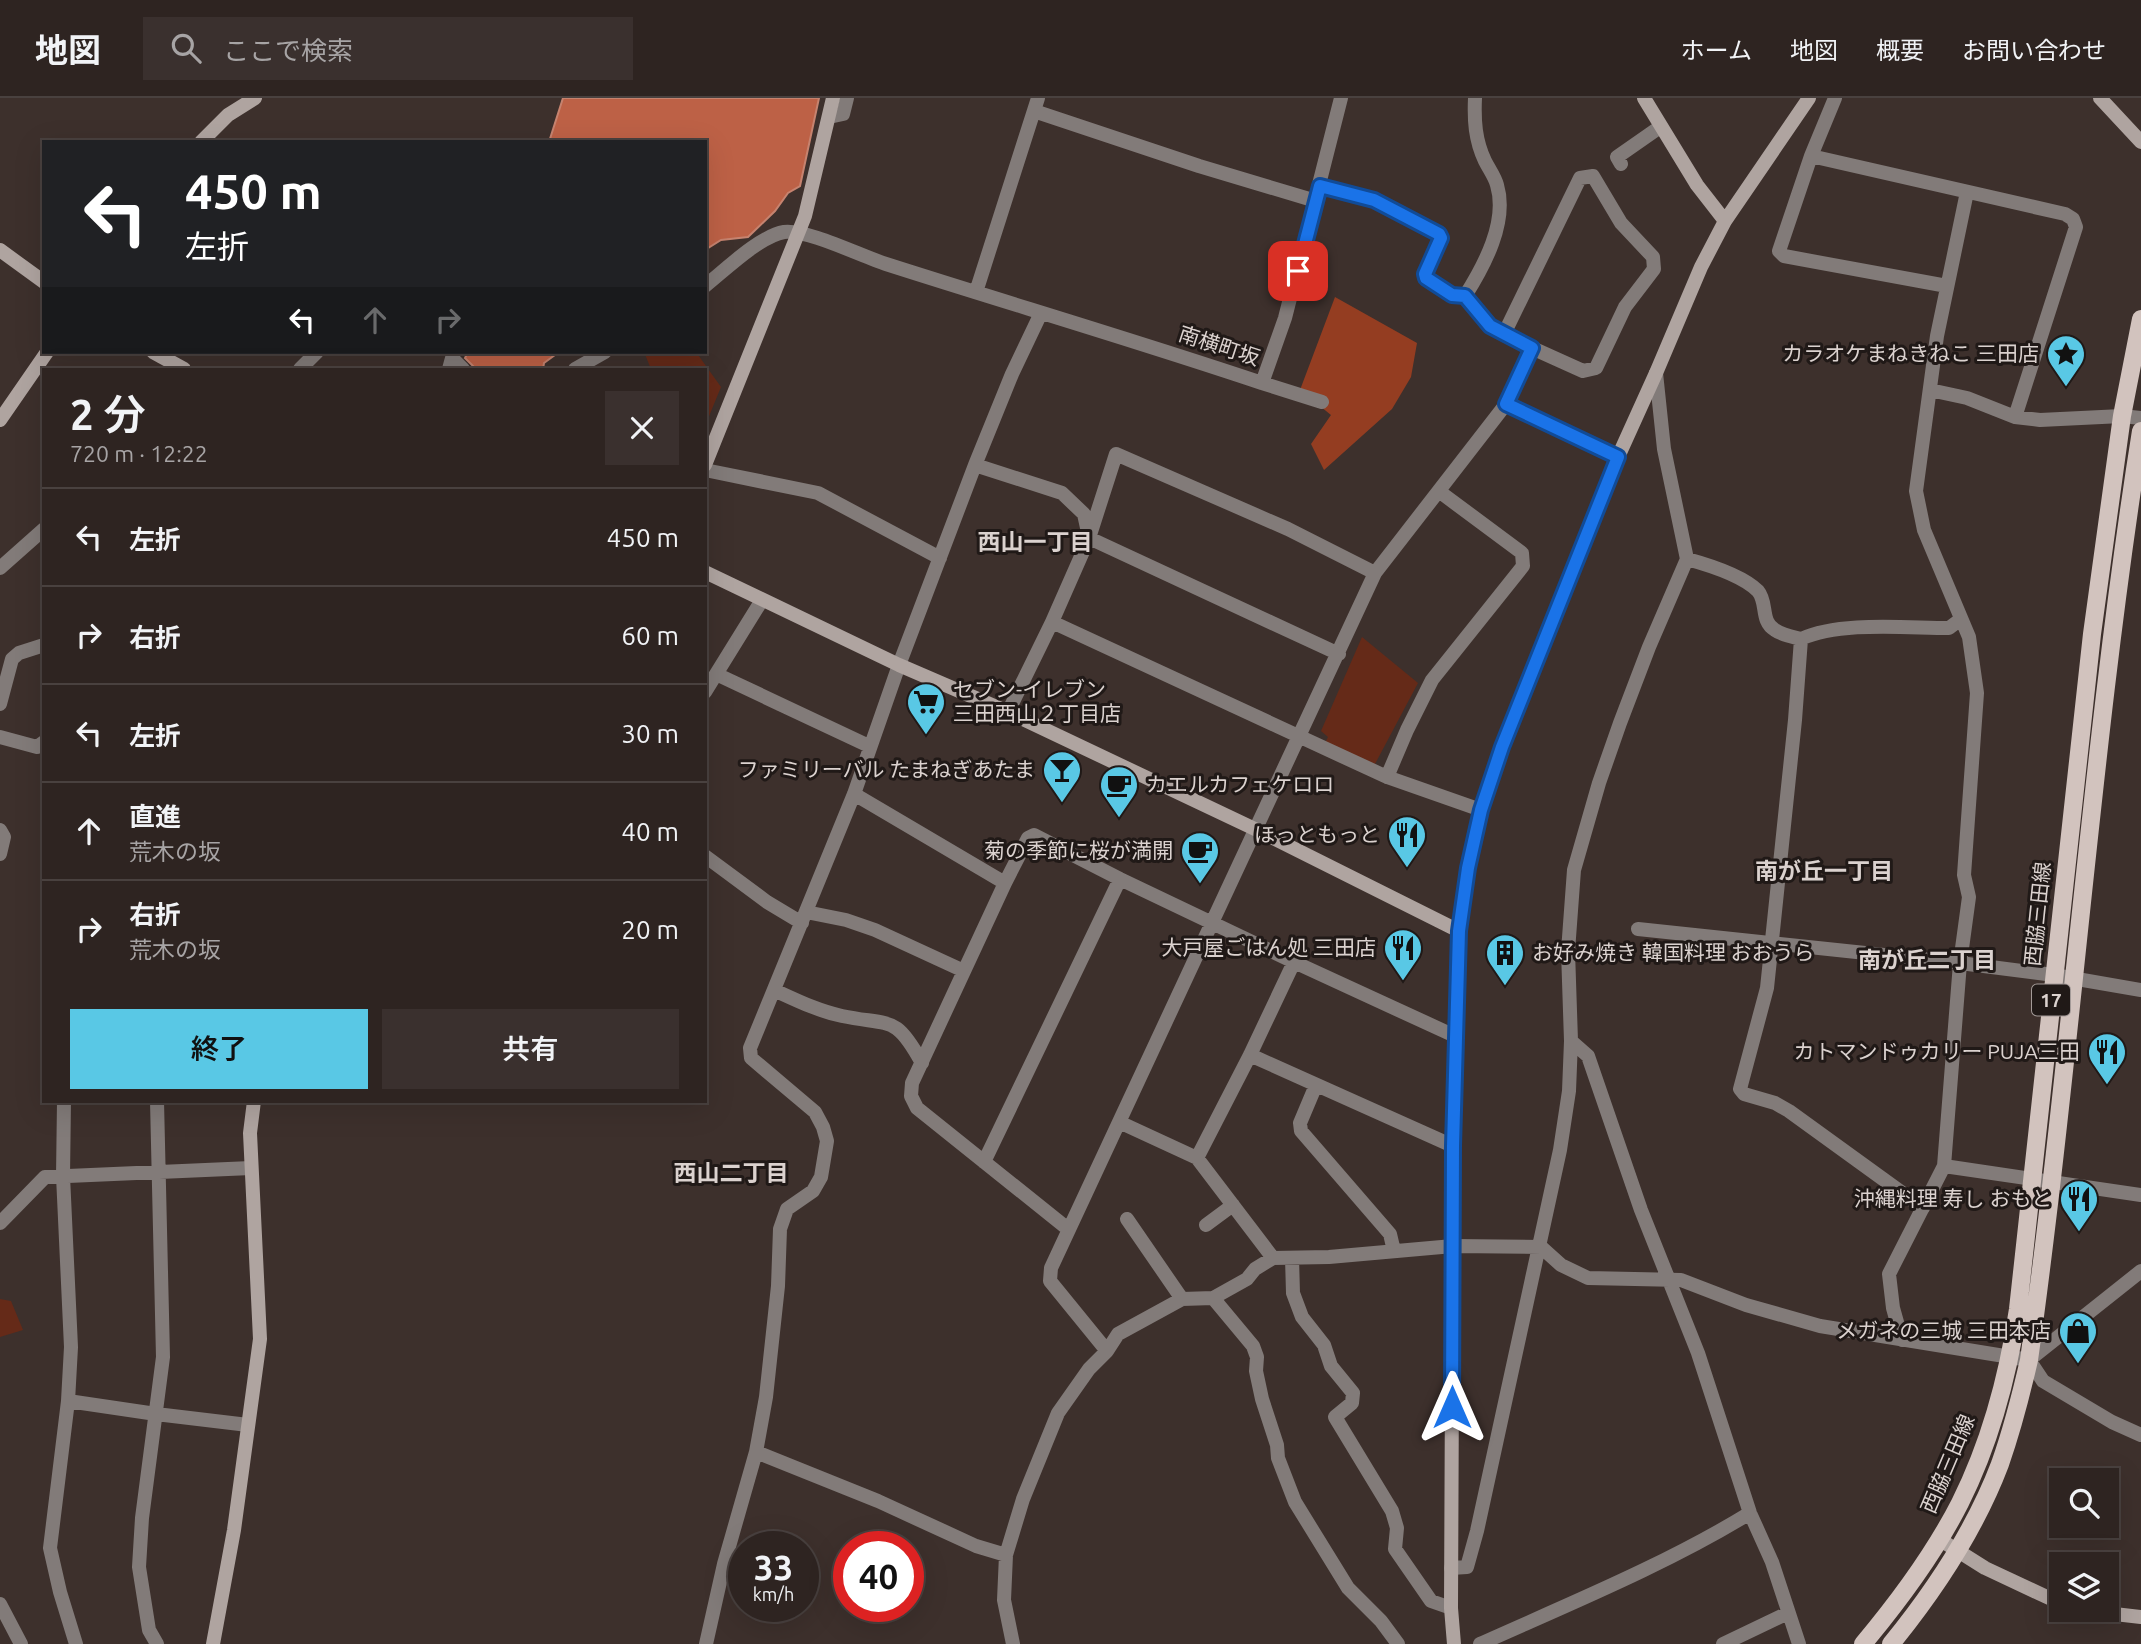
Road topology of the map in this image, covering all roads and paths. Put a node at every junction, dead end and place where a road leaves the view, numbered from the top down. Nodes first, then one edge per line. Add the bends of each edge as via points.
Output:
1 (255, 98) edge
2 (833, 98) edge
3 (847, 98) edge
4 (1341, 98) edge
5 (1475, 98) edge
6 (1644, 98) edge
7 (1809, 98) edge
8 (1835, 98) edge
9 (2101, 98) edge
10 (1036, 105) edge
11 (829, 117) junction
12 (1660, 127) junction
13 (203, 140) edge
14 (2141, 142) edge
15 (1811, 156) junction
16 (1621, 163) dead end
17 (1320, 186) junction
18 (1968, 192) junction
19 (1317, 201) junction
20 (1725, 221) junction
21 (799, 233) junction
22 (0, 250) edge
23 (42, 281) edge
24 (707, 284) edge
25 (1947, 286) junction
26 (976, 292) junction
27 (1465, 296) junction
28 (1041, 313) junction
29 (2141, 319) edge
30 (1504, 334) junction
31 (1532, 348) junction
32 (46, 354) edge
33 (157, 354) edge
34 (315, 354) edge
35 (601, 354) edge
36 (182, 368) edge
37 (301, 368) edge
38 (577, 368) edge
39 (1656, 373) junction
40 (1262, 383) junction
41 (1930, 390) junction
42 (1322, 402) dead end
43 (1506, 404) junction
44 (2015, 416) junction
45 (2122, 416) junction
46 (2141, 418) edge
47 (0, 420) edge
48 (2141, 431) edge
49 (1618, 457) junction
50 (707, 462) edge
51 (975, 465) junction
52 (707, 467) edge
53 (1440, 492) junction
54 (1089, 538) junction
55 (37, 545) edge
56 (940, 558) junction
57 (1687, 559) junction
58 (0, 568) edge
59 (707, 573) edge
60 (1375, 573) junction
61 (762, 600) junction
62 (1961, 620) junction
63 (1052, 622) junction
64 (1801, 639) junction
65 (42, 646) edge
66 (1339, 654) junction
67 (899, 665) junction
68 (716, 674) junction
69 (707, 689) edge
70 (0, 704) edge
71 (1008, 712) junction
72 (0, 737) edge
73 (1300, 737) junction
74 (42, 743) edge
75 (870, 746) junction
76 (1387, 777) junction
77 (854, 794) junction
78 (1481, 810) junction
79 (0, 830) edge
80 (1256, 830) junction
81 (0, 854) edge
82 (707, 858) edge
83 (1120, 879) junction
84 (1005, 883) junction
85 (804, 917) junction
86 (1213, 923) junction
87 (1639, 929) dead end
88 (1459, 931) junction
89 (1771, 944) junction
90 (1294, 962) junction
91 (1960, 963) junction
92 (964, 971) junction
93 (2054, 975) junction
94 (2075, 979) junction
95 (774, 990) junction
96 (2141, 990) edge
97 (1457, 1037) junction
98 (1571, 1041) junction
99 (1250, 1055) junction
100 (922, 1063) junction
101 (1316, 1085) junction
102 (64, 1103) edge
103 (157, 1103) edge
104 (254, 1103) edge
105 (1119, 1122) junction
106 (1453, 1146) junction
107 (1197, 1158) junction
108 (984, 1162) junction
109 (1944, 1166) junction
110 (251, 1168) junction
111 (160, 1173) junction
112 (63, 1176) junction
113 (2032, 1178) junction
114 (2051, 1181) junction
115 (2141, 1195) edge
116 (1233, 1205) junction
117 (1923, 1208) junction
118 (1127, 1219) dead end
119 (0, 1223) edge
120 (1206, 1225) dead end
121 (1068, 1229) junction
122 (1453, 1246) junction
123 (1541, 1247) junction
124 (1394, 1251) junction
125 (1273, 1258) junction
126 (1292, 1258) junction
127 (2141, 1271) edge
128 (1667, 1278) junction
129 (1182, 1298) junction
130 (1213, 1298) junction
131 (1902, 1340) junction
132 (1107, 1351) junction
133 (2010, 1358) junction
134 (2029, 1360) junction
135 (68, 1401) junction
136 (156, 1414) junction
137 (248, 1424) junction
138 (2141, 1435) edge
139 (756, 1452) junction
140 (1750, 1513) junction
141 (1939, 1539) junction
142 (1957, 1551) junction
143 (1006, 1555) junction
144 (1451, 1568) junction
145 (2049, 1598) edge
146 (0, 1604) edge
147 (1451, 1608) junction
148 (1788, 1613) junction
149 (2119, 1614) edge
150 (2141, 1616) edge
151 (21, 1644) edge
152 (76, 1644) edge
153 (157, 1644) edge
154 (212, 1644) edge
155 (706, 1644) edge
156 (1013, 1644) edge
157 (1398, 1644) edge
158 (1454, 1644) edge
159 (1480, 1644) edge
160 (1723, 1644) edge
161 (1799, 1644) edge
162 (1863, 1644) edge
163 (1891, 1644) edge

1 - 13 street via 228,115
2 - 11 street
3 - 11 street via 843,114
4 - 17 street, 南横町坂
5 - 27 street via 1474,125 1497,186 1499,221 1482,269
6 - 12 street
7 - 20 street
8 - 15 street
9 - 14 street
10 - 19 street via 1199,166
10 - 26 street
11 - 21 street
12 - 16 street via 1617,157
12 - 20 street
15 - 18 street
15 - 25 street via 1779,251 1784,256
17 - 19 street, 南横町坂
17 - 27 street via 1374,200 1439,234 1426,278 1452,295
18 - 25 street
18 - 44 street via 2065,214 2076,227
19 - 40 street, 南横町坂
20 - 39 street via 1700,267
21 - 24 street via 783,232 765,240
21 - 26 street, 南横町坂
21 - 50 street
22 - 23 street
25 - 41 street
26 - 28 street, 南横町坂
27 - 30 street via 1490,326
28 - 40 street, 南横町坂
28 - 51 street
29 - 45 main road, 西脇三田線 / 17
30 - 31 street
30 - 31 street via 1580,178 1593,176 1621,223 1653,257 1654,269 1625,307 1596,368 1583,371
31 - 43 street
32 - 47 street
33 - 36 street
34 - 37 street
35 - 38 street
39 - 49 street
39 - 57 street via 1664,449
40 - 42 street
41 - 44 street
41 - 62 street via 1916,491 1924,530
43 - 49 street
43 - 53 street
44 - 45 street via 2040,421
45 - 46 street
45 - 93 main road, 西脇三田線 / 17
48 - 94 main road, 西脇三田線 / 17 via 2121,564
49 - 78 street
51 - 54 street via 1062,493 1084,514
51 - 56 street
52 - 56 street via 818,493
53 - 60 street
53 - 76 street via 1522,553 1523,566 1432,680
54 - 60 street via 1116,454 1288,529
54 - 63 street
54 - 66 street
55 - 58 street
56 - 67 street
57 - 64 street via 1718,568 1755,589 1763,598 1765,620 1774,630
57 - 98 street via 1620,723 1574,870 1568,951
59 - 61 street
60 - 66 street
61 - 67 street
61 - 68 street
62 - 64 street via 1949,628 1858,627
62 - 91 street via 1969,637 1977,693 1964,875 1969,897
63 - 71 street
63 - 73 street
64 - 89 street
65 - 70 street via 12,659
66 - 73 street
67 - 71 street
67 - 75 street
68 - 69 street
68 - 75 street
71 - 80 street
72 - 74 street via 37,747
73 - 76 street
73 - 80 street
75 - 77 street
76 - 78 street
77 - 84 street
77 - 85 street
78 - 88 street
79 - 81 street via 5,837
80 - 86 street
80 - 88 street
82 - 85 street via 757,895
83 - 84 street via 1034,835 1028,838
83 - 86 street
83 - 108 street
84 - 92 street
85 - 92 street via 846,920
85 - 95 street
86 - 90 street
86 - 105 street
87 - 89 street
88 - 97 street
89 - 91 street
89 - 117 street via 1767,988 1740,1088 1744,1094 1789,1111
90 - 97 street
90 - 99 street
91 - 93 street
91 - 109 street
92 - 100 street
93 - 94 street
93 - 113 main road, 西脇三田線 / 17
94 - 96 street
94 - 114 main road, 西脇三田線 / 17
95 - 100 street via 841,1016 896,1027
95 - 139 street via 754,1034 751,1058 814,1112 827,1141 821,1177 813,1191 787,1209 780,1229 777,1300
97 - 106 street
98 - 123 street via 1569,1091
98 - 128 street via 1588,1056
99 - 101 street
99 - 107 street
100 - 108 street via 912,1083 911,1096 917,1108
101 - 106 street
101 - 124 street via 1300,1123 1301,1132 1390,1234
102 - 112 street
103 - 111 street
104 - 110 street
105 - 107 street
105 - 121 street
106 - 122 street
107 - 116 street
108 - 121 street
109 - 113 street
109 - 117 street
110 - 111 street
110 - 137 street via 260,1339
111 - 112 street
111 - 136 street via 163,1357
112 - 119 street via 46,1177
112 - 135 street via 71,1347
113 - 114 street
113 - 133 main road, 西脇三田線 / 17
114 - 115 street
114 - 134 main road, 西脇三田線 / 17
116 - 120 street
116 - 125 street
117 - 131 street via 1889,1274
118 - 129 street
121 - 132 street via 1050,1281
122 - 123 street
122 - 124 street
122 - 144 street
123 - 128 street via 1560,1265 1588,1278
123 - 144 street via 1467,1567
124 - 126 street
125 - 126 street
125 - 130 street
126 - 147 street via 1293,1293 1301,1317 1353,1393 1352,1403 1335,1417 1392,1511 1397,1528 1395,1549 1431,1601
127 - 134 street
128 - 131 street via 1820,1326
128 - 140 street via 1698,1353
129 - 130 street
129 - 132 street via 1118,1334
130 - 157 street via 1253,1346 1262,1399 1295,1502 1348,1588
131 - 133 street
132 - 143 street via 1058,1413
133 - 134 street
133 - 141 main road, 西脇三田線 / 17 via 1981,1457
134 - 138 street via 2043,1381
134 - 142 main road, 西脇三田線 / 17 via 1999,1465
135 - 136 street
135 - 152 street via 50,1548
136 - 137 street
136 - 153 street via 139,1567 149,1630
137 - 154 street
139 - 143 street
139 - 155 street
140 - 148 street
140 - 159 street via 1606,1587
141 - 142 street
141 - 162 main road, 西脇三田線 / 17
142 - 145 street
142 - 163 main road, 西脇三田線 / 17
143 - 156 street via 1004,1600
144 - 147 street
146 - 151 street
147 - 158 street
148 - 160 street
148 - 161 street
149 - 150 street

